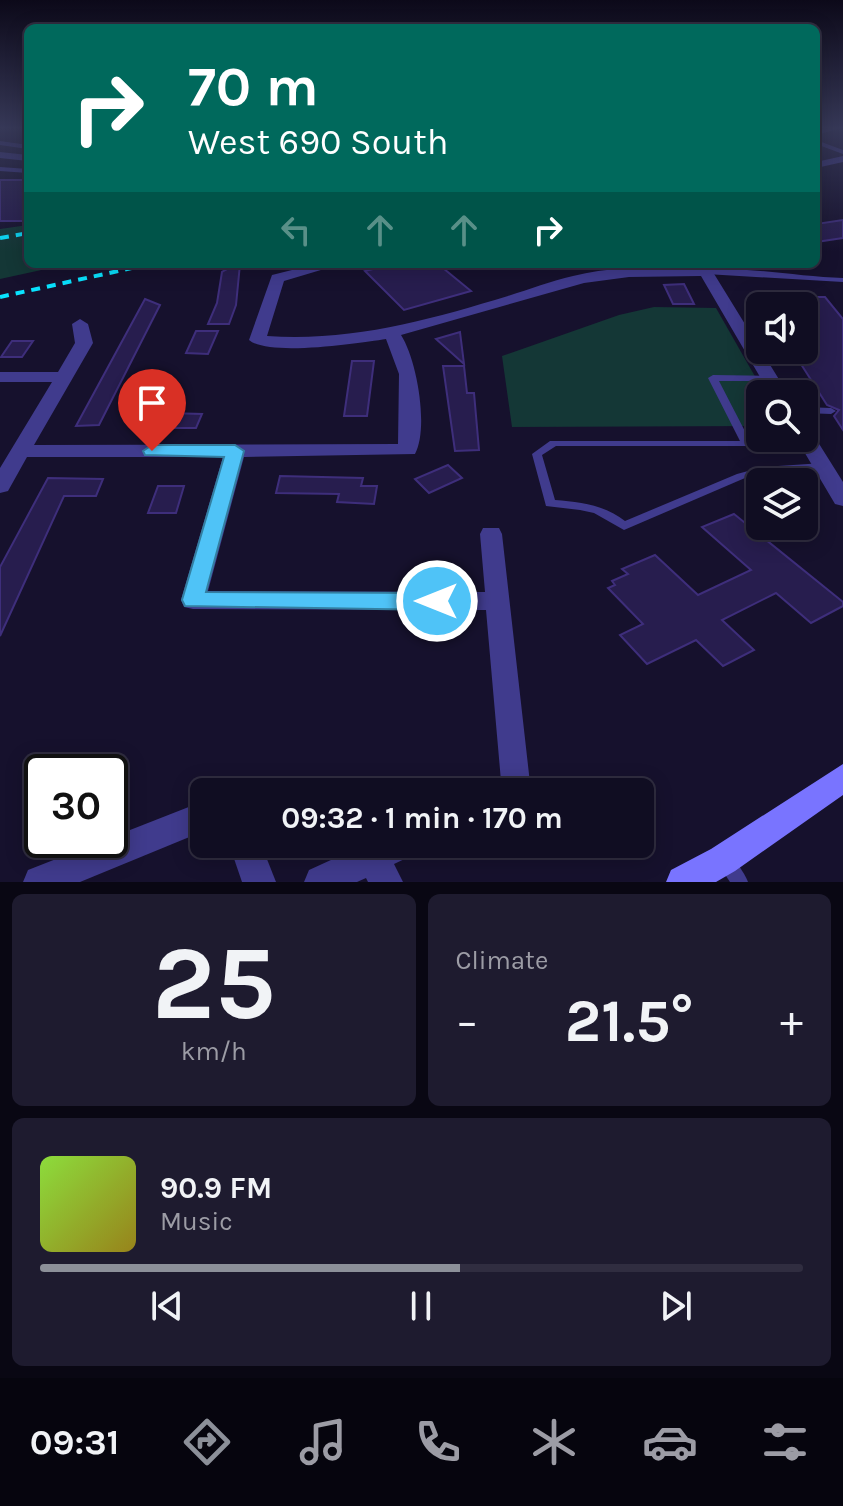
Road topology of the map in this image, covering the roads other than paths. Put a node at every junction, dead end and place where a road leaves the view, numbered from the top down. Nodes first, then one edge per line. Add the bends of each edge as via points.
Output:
1 (2, 169) edge
2 (24, 171) edge
3 (318, 268) edge
4 (703, 268) edge
5 (843, 280) edge
6 (80, 324) dead end
7 (392, 334) junction
8 (0, 377) edge
9 (63, 377) junction
10 (770, 378) joint
11 (818, 411) edge
12 (831, 411) dead end
13 (746, 442) edge
14 (746, 444) edge
15 (21, 451) junction
16 (235, 451) junction
17 (814, 452) edge
18 (823, 466) junction
19 (0, 486) edge
20 (843, 499) edge
21 (491, 534) dead end
22 (498, 601) junction
23 (512, 778) edge
24 (843, 778) edge
25 (190, 822) edge
26 (250, 858) edge
27 (387, 861) edge
28 (731, 871) edge
29 (40, 882) edge
30 (259, 882) edge
31 (321, 882) edge
32 (683, 882) edge

1 - 2 lane
3 - 7 street via 277,278 257,340 311,343
4 - 5 lane
4 - 7 street via 581,278
4 - 10 street
6 - 9 street via 84,343
7 - 16 street via 401,345 409,377 408,450
8 - 9 street
9 - 15 street
10 - 13 lane via 713,378
11 - 12 lane
14 - 18 lane via 554,443 537,454 550,503 595,508 624,526 741,476
15 - 16 street
15 - 19 street
16 - 22 street via 193,600
17 - 18 street
18 - 20 street
21 - 22 street
22 - 23 street
24 - 28 main road
25 - 29 street
26 - 30 street
27 - 31 street
28 - 32 main road

